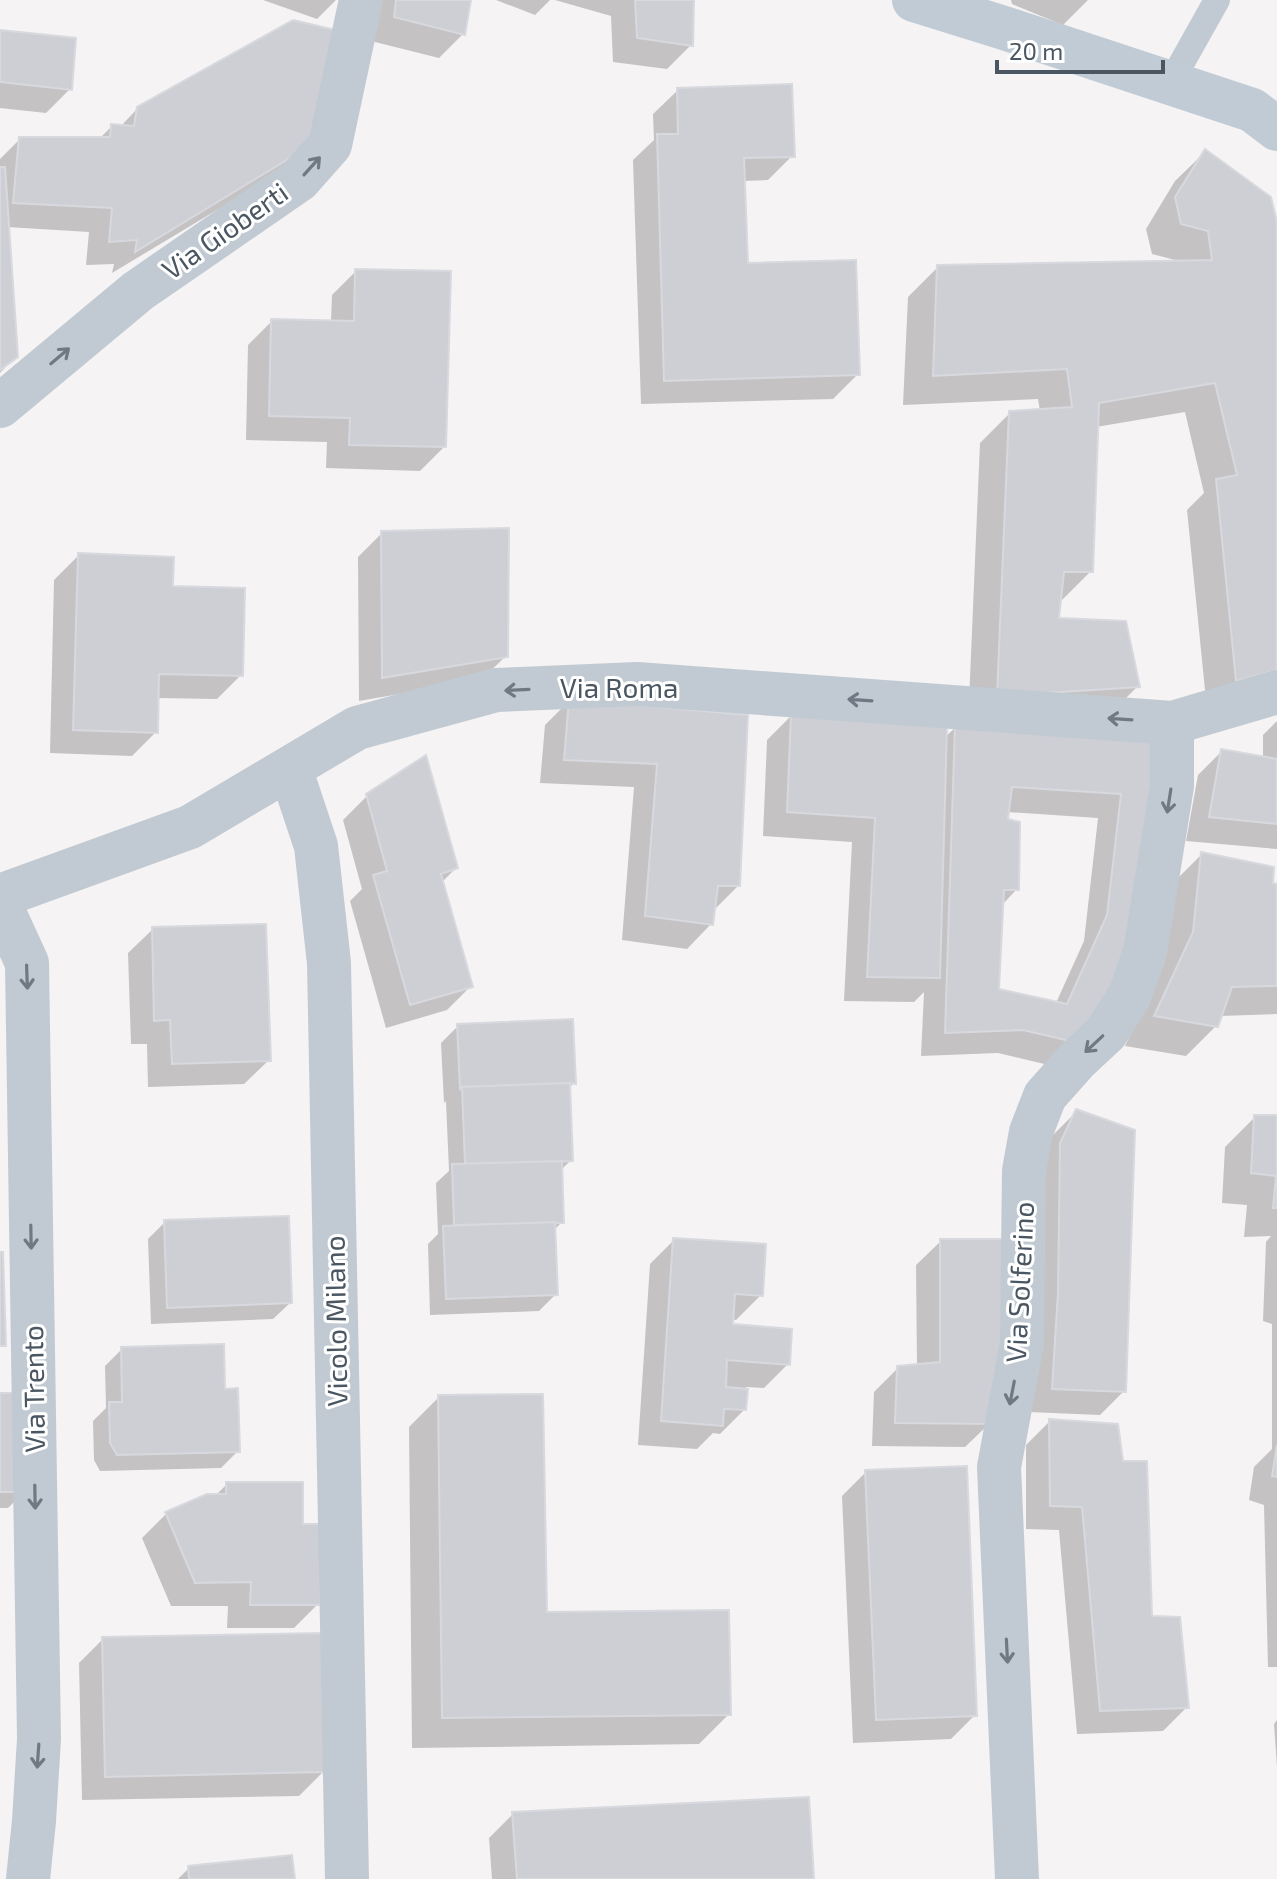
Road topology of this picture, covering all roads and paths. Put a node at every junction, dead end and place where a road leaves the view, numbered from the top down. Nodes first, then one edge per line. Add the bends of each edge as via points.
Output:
1 (361, 0) edge
2 (914, 0) edge
3 (1217, 0) edge
4 (1171, 82) junction
5 (1277, 129) edge
6 (0, 406) edge
7 (1277, 692) edge
8 (1172, 723) junction
9 (290, 768) junction
10 (0, 896) edge
11 (0, 904) edge
12 (28, 1879) edge
13 (347, 1879) edge
14 (1017, 1879) edge

6 -> 1 street, Via Gioberti via 138,291 299,180 330,145
2 - 4 main road
3 - 4 lane
4 - 5 main road via 1252,110
7 - 8 street, Via Roma
8 -> 9 street, Via Roma via 637,684 496,690 357,728
8 -> 14 street, Via Solferino via 1172,786 1145,952 1130,995 1106,1033 1045,1096 1024,1171 1022,1343 999,1467
9 - 10 street, Via Roma via 190,827
9 - 13 street, Vicolo Milano via 316,846 329,963
11 -> 12 street, Via Trento via 27,963 39,1739

